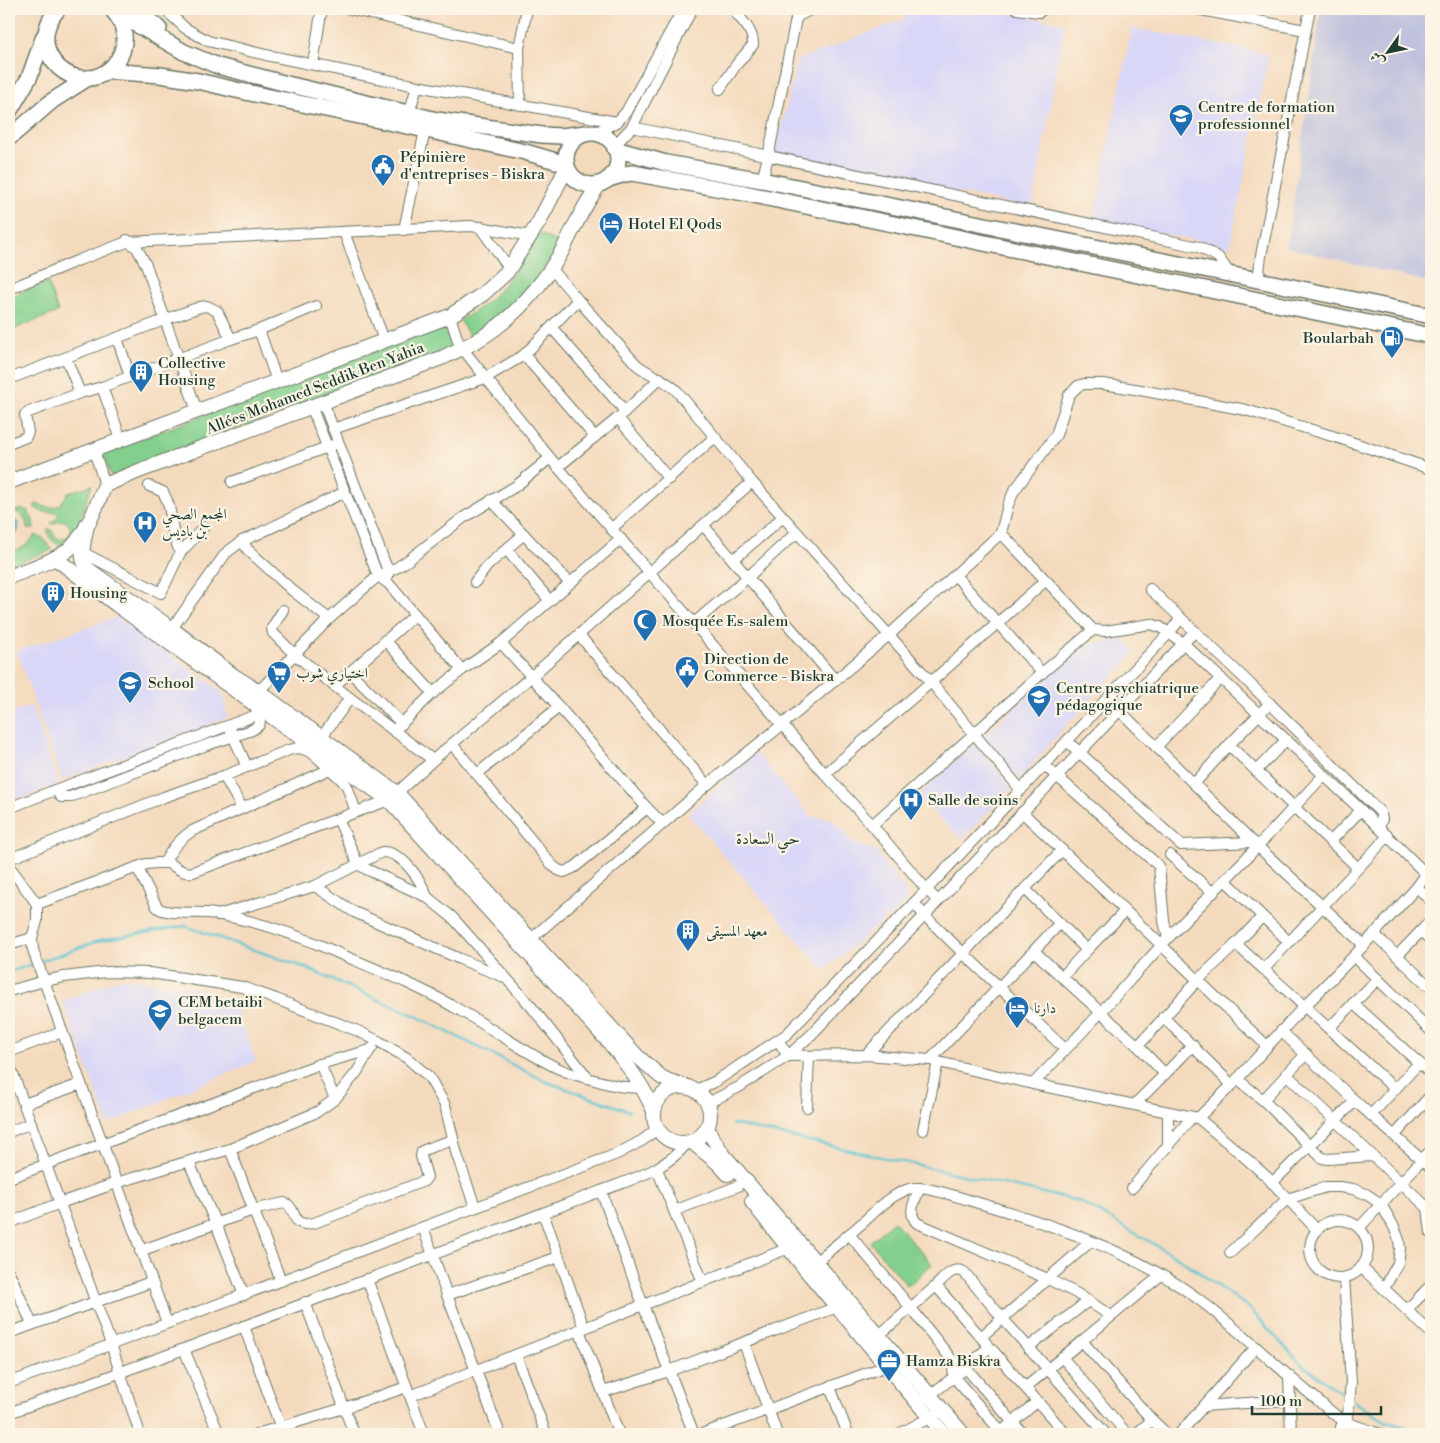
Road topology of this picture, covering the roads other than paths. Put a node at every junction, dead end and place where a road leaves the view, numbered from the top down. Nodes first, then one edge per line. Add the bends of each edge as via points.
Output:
1 (136, 9) edge
2 (168, 9) edge
3 (323, 9) edge
4 (349, 9) edge
5 (526, 9) edge
6 (683, 9) edge
7 (692, 9) edge
8 (732, 9) edge
9 (812, 9) edge
10 (1017, 9) edge
11 (1044, 9) edge
12 (1196, 9) edge
13 (1310, 9) edge
14 (114, 12) edge
15 (797, 13) edge
16 (52, 16) edge
17 (1305, 30) junction
18 (520, 48) junction
19 (313, 64) junction
20 (218, 66) junction
21 (108, 71) junction
22 (88, 78) junction
23 (417, 86) junction
24 (720, 89) dead end
25 (520, 105) junction
26 (9, 112) edge
27 (410, 114) junction
28 (617, 122) junction
29 (632, 127) junction
30 (425, 130) junction
31 (590, 133) junction
32 (9, 138) edge
33 (615, 147) junction
34 (768, 157) junction
35 (566, 166) junction
36 (762, 180) junction
37 (604, 182) junction
38 (480, 227) junction
39 (404, 230) junction
40 (344, 232) junction
41 (530, 236) junction
42 (126, 239) junction
43 (510, 268) junction
44 (551, 268) junction
45 (1230, 274) junction
46 (1258, 280) junction
47 (9, 289) edge
48 (578, 300) junction
49 (316, 306) dead end
50 (450, 316) junction
51 (1431, 316) edge
52 (164, 320) junction
53 (552, 328) junction
54 (258, 330) junction
55 (1431, 336) edge
56 (117, 338) junction
57 (231, 340) junction
58 (384, 340) junction
59 (462, 348) junction
60 (524, 356) junction
61 (66, 358) junction
62 (179, 359) junction
63 (130, 376) junction
64 (485, 378) junction
65 (660, 378) junction
66 (9, 380) edge
67 (277, 381) junction
68 (102, 387) junction
69 (80, 393) junction
70 (317, 404) junction
71 (197, 411) junction
72 (621, 414) junction
73 (333, 429) junction
74 (595, 437) junction
75 (716, 437) junction
76 (121, 439) junction
77 (9, 444) edge
78 (339, 444) junction
79 (327, 447) junction
80 (94, 450) junction
81 (550, 458) junction
82 (558, 468) junction
83 (1431, 469) edge
84 (669, 479) junction
85 (9, 482) edge
86 (232, 482) dead end
87 (752, 482) junction
88 (106, 485) junction
89 (149, 486) dead end
90 (345, 492) junction
91 (491, 500) junction
92 (783, 516) junction
93 (87, 524) junction
94 (704, 526) junction
95 (204, 527) dead end
96 (611, 529) junction
97 (797, 532) junction
98 (1000, 533) junction
99 (524, 534) junction
100 (621, 539) junction
101 (242, 541) junction
102 (506, 548) junction
103 (82, 552) junction
104 (180, 553) junction
105 (56, 558) junction
106 (733, 560) junction
107 (388, 571) junction
108 (650, 573) junction
109 (955, 575) junction
110 (378, 576) junction
111 (9, 577) edge
112 (748, 577) junction
113 (1045, 581) junction
114 (475, 582) dead end
115 (570, 583) junction
116 (389, 584) junction
117 (1150, 589) dead end
118 (550, 601) junction
119 (283, 610) dead end
120 (415, 615) junction
121 (1181, 618) junction
122 (329, 619) junction
123 (694, 623) junction
124 (998, 623) junction
125 (1093, 630) junction
126 (1194, 631) junction
127 (1170, 632) junction
128 (168, 634) junction
129 (579, 635) junction
130 (889, 635) junction
131 (385, 640) junction
132 (501, 643) junction
133 (1183, 643) junction
134 (294, 654) junction
135 (462, 670) junction
136 (350, 672) junction
137 (1042, 673) junction
138 (532, 676) junction
139 (1221, 678) junction
140 (835, 680) junction
141 (931, 682) junction
142 (334, 686) junction
143 (433, 693) junction
144 (254, 695) junction
145 (350, 698) junction
146 (1270, 704) junction
147 (560, 707) junction
148 (265, 708) junction
149 (1120, 711) junction
150 (1259, 715) junction
151 (782, 725) junction
152 (229, 726) junction
153 (398, 727) junction
154 (974, 734) junction
155 (233, 736) junction
156 (1286, 740) junction
157 (1066, 741) junction
158 (318, 742) junction
159 (452, 744) junction
160 (1229, 745) junction
161 (1156, 747) junction
162 (1080, 753) junction
163 (433, 760) junction
164 (1044, 766) junction
165 (247, 767) junction
166 (330, 769) junction
167 (1256, 771) junction
168 (477, 774) junction
169 (825, 774) junction
170 (224, 776) junction
171 (1323, 776) junction
172 (1056, 777) junction
173 (1194, 784) junction
174 (707, 786) junction
175 (55, 790) junction
176 (1021, 790) junction
177 (393, 796) junction
178 (9, 808) edge
179 (242, 808) junction
180 (647, 808) junction
181 (1294, 808) junction
182 (1361, 810) junction
183 (356, 812) junction
184 (1022, 812) junction
185 (338, 819) junction
186 (663, 824) junction
187 (872, 825) junction
188 (1379, 828) junction
189 (1388, 836) junction
190 (1330, 842) junction
191 (1256, 844) junction
192 (1180, 845) junction
193 (1062, 850) junction
194 (1170, 855) junction
195 (9, 859) edge
196 (164, 863) junction
197 (358, 864) junction
198 (9, 866) edge
199 (1159, 866) junction
200 (137, 867) junction
201 (1358, 868) junction
202 (1429, 876) edge
203 (1224, 880) junction
204 (315, 886) junction
205 (1417, 887) junction
206 (926, 889) junction
207 (1025, 889) junction
208 (1213, 893) junction
209 (427, 897) junction
210 (1431, 901) edge
211 (914, 902) junction
212 (938, 902) junction
213 (37, 904) junction
214 (1322, 908) junction
215 (1125, 911) junction
216 (218, 915) junction
217 (925, 916) junction
218 (1262, 917) junction
219 (1431, 920) edge
220 (1060, 924) junction
221 (1422, 930) junction
222 (1374, 934) junction
223 (32, 938) junction
224 (531, 939) junction
225 (1431, 940) edge
226 (1164, 942) junction
227 (1289, 942) junction
228 (1236, 944) junction
229 (9, 945) edge
230 (1364, 945) junction
231 (1087, 950) junction
232 (1034, 951) junction
233 (962, 953) junction
234 (1354, 956) junction
235 (1397, 956) junction
236 (1264, 969) junction
237 (1062, 977) junction
238 (507, 978) junction
239 (1378, 978) junction
240 (1198, 980) junction
241 (44, 981) junction
242 (999, 987) junction
243 (1431, 988) edge
244 (9, 991) edge
245 (1353, 1003) junction
246 (1305, 1005) junction
247 (1101, 1012) junction
248 (1163, 1017) junction
249 (1329, 1028) junction
250 (1281, 1031) junction
251 (1431, 1031) edge
252 (62, 1032) junction
253 (778, 1040) junction
254 (380, 1042) junction
255 (1138, 1046) junction
256 (1194, 1046) junction
257 (1267, 1046) junction
258 (1065, 1049) junction
259 (370, 1050) junction
260 (9, 1052) edge
261 (1306, 1054) junction
262 (866, 1055) junction
263 (788, 1056) junction
264 (809, 1056) junction
265 (934, 1061) junction
266 (9, 1062) edge
267 (1419, 1063) junction
268 (320, 1064) junction
269 (1165, 1074) junction
270 (1286, 1074) junction
271 (1431, 1074) edge
272 (588, 1078) junction
273 (1234, 1082) junction
274 (81, 1084) junction
275 (1033, 1084) junction
276 (642, 1087) junction
277 (692, 1088) junction
278 (1395, 1089) junction
279 (1431, 1095) edge
280 (335, 1099) junction
281 (1263, 1100) junction
282 (1355, 1101) junction
283 (708, 1103) junction
284 (24, 1104) junction
285 (1135, 1104) junction
286 (807, 1107) dead end
287 (654, 1111) junction
288 (1168, 1112) junction
289 (1372, 1115) junction
290 (1195, 1118) junction
291 (1335, 1120) junction
292 (31, 1123) junction
293 (657, 1129) junction
294 (707, 1129) junction
295 (923, 1130) dead end
296 (9, 1132) edge
297 (1394, 1135) junction
298 (453, 1140) junction
299 (689, 1142) junction
300 (102, 1144) junction
301 (1309, 1146) junction
302 (1168, 1147) junction
303 (230, 1149) junction
304 (1431, 1150) edge
305 (1372, 1156) junction
306 (1422, 1160) junction
307 (189, 1162) junction
308 (46, 1164) junction
309 (1431, 1168) edge
310 (657, 1169) junction
311 (9, 1178) edge
312 (1401, 1181) junction
313 (116, 1183) junction
314 (1272, 1183) junction
315 (738, 1186) junction
316 (920, 1188) junction
317 (1132, 1188) dead end
318 (601, 1191) junction
319 (1287, 1199) junction
320 (60, 1203) junction
321 (1380, 1204) junction
322 (475, 1207) junction
323 (1429, 1209) edge
324 (253, 1210) junction
325 (674, 1212) junction
326 (543, 1213) junction
327 (9, 1223) edge
328 (216, 1224) junction
329 (423, 1227) junction
330 (1359, 1228) junction
331 (1317, 1230) junction
332 (1431, 1233) edge
333 (850, 1234) junction
334 (1090, 1242) junction
335 (789, 1248) junction
336 (140, 1251) junction
337 (1230, 1253) dead end
338 (432, 1254) junction
339 (559, 1257) junction
340 (811, 1266) junction
341 (1361, 1267) junction
342 (9, 1272) edge
343 (1160, 1275) junction
344 (1344, 1278) junction
345 (367, 1279) junction
346 (1048, 1279) junction
347 (281, 1281) junction
348 (151, 1282) junction
349 (703, 1282) junction
350 (1431, 1285) edge
351 (936, 1286) junction
352 (1384, 1289) junction
353 (244, 1295) junction
354 (447, 1296) junction
355 (95, 1301) junction
356 (1088, 1301) junction
357 (305, 1302) junction
358 (643, 1305) junction
359 (837, 1308) junction
360 (911, 1308) junction
361 (1407, 1310) junction
362 (1111, 1316) junction
363 (1003, 1319) junction
364 (166, 1323) junction
365 (32, 1324) junction
366 (244, 1326) junction
367 (581, 1329) junction
368 (9, 1333) edge
369 (1431, 1333) edge
370 (878, 1336) junction
371 (981, 1337) junction
372 (1082, 1341) junction
373 (744, 1343) junction
374 (111, 1344) junction
375 (989, 1347) junction
376 (1256, 1347) junction
377 (1028, 1348) junction
378 (184, 1349) junction
379 (516, 1355) junction
380 (1062, 1357) junction
381 (952, 1360) junction
382 (886, 1366) junction
383 (966, 1368) junction
384 (475, 1370) junction
385 (1048, 1370) junction
386 (669, 1371) junction
387 (121, 1372) junction
388 (1289, 1376) junction
389 (954, 1377) junction
390 (9, 1383) edge
391 (830, 1387) junction
392 (1026, 1387) junction
393 (408, 1392) junction
394 (603, 1392) junction
395 (930, 1396) junction
396 (1290, 1400) junction
397 (1038, 1401) junction
398 (919, 1405) junction
399 (1204, 1406) junction
400 (344, 1408) junction
401 (768, 1410) junction
402 (942, 1410) junction
403 (9, 1413) edge
404 (930, 1418) junction
405 (1346, 1418) junction
406 (1152, 1420) junction
407 (1013, 1422) junction
408 (281, 1431) edge
409 (497, 1433) edge
410 (1002, 1433) edge
411 (140, 1434) edge
412 (219, 1434) edge
413 (257, 1434) edge
414 (354, 1434) edge
415 (424, 1434) edge
416 (546, 1434) edge
417 (619, 1434) edge
418 (694, 1434) edge
419 (702, 1434) edge
420 (777, 1434) edge
421 (848, 1434) edge
422 (899, 1434) edge
423 (944, 1434) edge
424 (963, 1434) edge
425 (1023, 1434) edge
426 (1066, 1434) edge
427 (1106, 1434) edge
428 (1127, 1434) edge
429 (1136, 1434) edge
430 (1167, 1434) edge
431 (1179, 1434) edge
432 (1291, 1434) edge
433 (1340, 1434) edge
434 (1381, 1434) edge

1 - 20 main road via 168,35
2 - 19 street via 186,28 208,41
3 - 19 street
4 - 18 street
5 - 18 street
6 - 28 street via 626,112
7 - 29 street
8 - 24 street via 749,30 753,45
9 - 15 street
10 - 11 street via 1039,12
12 - 17 street
13 - 17 street
14 - 20 main road via 184,52
14 - 21 main road via 123,26 125,38 117,62
15 - 34 street
16 - 22 main road via 45,42 48,54 64,72
16 - 26 main road via 29,78
17 - 46 street
18 - 25 street
19 - 23 street
20 - 27 main road
21 - 22 main road
21 - 30 main road via 198,80
22 - 32 main road via 52,101
23 - 25 street
23 - 27 street
25 - 28 street
27 - 31 main road via 542,135
28 - 31 street
29 - 33 street
29 - 34 street
30 - 35 main road via 525,152
30 - 39 street
31 - 33 main road via 602,135
31 - 35 main road via 572,141
33 - 36 main road via 666,163
33 - 37 main road via 617,164 614,173
34 - 36 street
34 - 45 street via 1199,247 1218,257
35 - 37 main road via 574,179 582,184
35 - 41 street, Allées Mohamed Seddik Ben Yahia
36 - 45 main road
37 - 44 street, Allées Mohamed Seddik Ben Yahia via 590,196
37 - 55 main road via 632,173 744,193
38 - 39 street
38 - 41 street
38 - 43 street
39 - 40 street
40 - 42 street
40 - 58 street
41 - 43 street, Allées Mohamed Seddik Ben Yahia
42 - 47 street
42 - 52 street via 137,248 146,265
43 - 50 street, Allées Mohamed Seddik Ben Yahia via 483,294
44 - 48 street
44 - 59 street, Allées Mohamed Seddik Ben Yahia via 514,313
45 - 46 main road
46 - 51 main road
48 - 53 street
48 - 65 street via 637,365
49 - 54 street
50 - 58 street, Allées Mohamed Seddik Ben Yahia
50 - 59 street
52 - 56 street
52 - 57 street via 207,306 217,311
52 - 62 street
53 - 60 street
53 - 72 street
54 - 57 street
54 - 67 street
56 - 61 street
56 - 63 street
57 - 62 street
58 - 67 street, Allées Mohamed Seddik Ben Yahia
59 - 64 street
59 - 70 street, Allées Mohamed Seddik Ben Yahia
60 - 64 street
60 - 74 street
61 - 66 street
61 - 69 street
62 - 63 street
62 - 71 street
63 - 68 street
64 - 73 street
64 - 81 street
65 - 72 street
65 - 75 street via 677,391
67 - 71 street, Allées Mohamed Seddik Ben Yahia
68 - 69 street
68 - 76 street
69 - 77 street via 29,412 25,415 26,437
70 - 73 street
70 - 79 street
70 - 88 street, Allées Mohamed Seddik Ben Yahia
71 - 76 street, Allées Mohamed Seddik Ben Yahia
72 - 74 street
72 - 84 street
73 - 78 street
74 - 82 street
75 - 84 street
75 - 87 street
76 - 80 street, Allées Mohamed Seddik Ben Yahia
78 - 79 street
78 - 107 street
79 - 86 street
79 - 90 street
80 - 85 street, Allées Mohamed Seddik Ben Yahia
80 - 88 street
81 - 82 street
81 - 91 street via 506,494
82 - 96 street
83 - 98 street via 1246,410 1103,384 1084,384 1069,395 1059,430 1014,491
84 - 96 street
87 - 92 street
87 - 94 street
88 - 93 street
89 - 104 street via 163,492 169,502
90 - 101 street
90 - 110 street
91 - 99 street
91 - 107 street via 407,561
92 - 97 street
92 - 106 street
93 - 103 street
93 - 105 street via 77,542
94 - 106 street
94 - 108 street
95 - 104 street
96 - 100 street
97 - 112 street
97 - 130 street
98 - 109 street
98 - 113 street
99 - 102 street
99 - 115 street
100 - 108 street
100 - 115 street
101 - 122 street via 293,591
101 - 128 street via 226,553
102 - 114 street
102 - 118 street
103 - 104 street via 161,593
103 - 128 street via 89,570
105 - 111 street
105 - 128 street
106 - 112 street
107 - 110 street
107 - 116 street
108 - 123 street
108 - 129 street
109 - 124 street
109 - 130 street
110 - 116 street
110 - 122 street
112 - 123 street
112 - 140 street
113 - 124 street
113 - 125 street
115 - 118 street
116 - 120 street
117 - 121 street
118 - 132 street
119 - 134 street via 272,628 273,633
120 - 131 street
120 - 135 street
121 - 126 street
121 - 127 street
122 - 134 street
123 - 151 street
124 - 137 street
124 - 141 street
125 - 127 street via 1151,624
125 - 137 street
126 - 133 street
126 - 146 street
127 - 133 street
127 - 157 street
128 - 144 street
129 - 138 street
129 - 174 street
130 - 140 street
130 - 141 street
131 - 136 street
131 - 143 street
132 - 135 street
132 - 138 street
133 - 139 street
133 - 149 street
134 - 142 street
134 - 144 street
135 - 143 street
136 - 142 street
136 - 153 street
137 - 154 street
138 - 147 street
138 - 159 street
139 - 150 street
139 - 161 street
140 - 151 street
141 - 154 street
141 - 169 street
142 - 145 street
143 - 153 street
144 - 148 street
145 - 153 street
145 - 158 street
146 - 150 street
146 - 188 street via 1380,812
147 - 168 street
147 - 180 street
148 - 152 street
148 - 155 street via 257,728
148 - 158 street via 286,727
149 - 161 street
149 - 162 street
150 - 156 street
150 - 160 street
151 - 169 street
151 - 174 street
152 - 155 street
152 - 175 street
153 - 163 street
154 - 176 street
154 - 187 street
155 - 165 street
155 - 175 street via 70,797 61,797
156 - 167 street
156 - 171 street
157 - 162 street
157 - 164 street
158 - 177 street
159 - 163 street
159 - 168 street
160 - 167 street
160 - 173 street
161 - 173 street
162 - 172 street
162 - 192 street
163 - 177 street
164 - 172 street
164 - 176 street
165 - 166 street via 297,748 310,752
165 - 170 street
166 - 179 street
166 - 183 street via 347,786
167 - 181 street
168 - 180 street via 552,864 564,872 575,867
169 - 187 street
170 - 179 street
170 - 195 street via 164,796
171 - 181 street
171 - 182 street
172 - 184 street
172 - 199 street
173 - 191 street
174 - 186 street
175 - 178 street
176 - 206 street
177 - 183 street
177 - 224 street
177 - 276 street via 440,855 608,1041
179 - 196 street via 185,835 172,848
180 - 186 street
181 - 190 street
181 - 191 street
182 - 188 street
182 - 190 street
183 - 185 street
184 - 193 street
184 - 212 street
185 - 196 street via 188,874
185 - 197 street
186 - 224 street
187 - 206 street
188 - 189 street
189 - 201 street
189 - 202 street
190 - 201 street
191 - 192 street
191 - 203 street
191 - 214 street
192 - 194 street
193 - 207 street
193 - 215 street
194 - 199 street
194 - 208 street
196 - 200 street
197 - 204 street
197 - 209 street
197 - 209 street via 382,852 394,854 418,878
198 - 213 street
199 - 226 street
200 - 213 street
200 - 216 street via 161,911
201 - 214 street
202 - 205 street
203 - 208 street
203 - 218 street
204 - 216 street
204 - 238 street via 354,912
205 - 210 street
205 - 222 street
206 - 211 street
206 - 212 street
207 - 220 street
207 - 233 street
208 - 226 street
209 - 238 street via 453,918
211 - 217 street
211 - 253 street
212 - 217 street
213 - 223 street
214 - 227 street
214 - 230 street
215 - 226 street
215 - 231 street
216 - 272 street via 314,942 388,974 454,1006 542,1060
217 - 233 street
217 - 263 street
218 - 227 street
218 - 228 street
219 - 221 street
220 - 231 street
220 - 232 street
221 - 225 street
221 - 235 street
222 - 230 street
222 - 235 street
223 - 229 street
223 - 241 street
224 - 277 street via 648,1067 669,1081
226 - 240 street
226 - 247 street
227 - 236 street
228 - 236 street
228 - 240 street
230 - 234 street
231 - 237 street
232 - 237 street
232 - 242 street
233 - 242 street
233 - 262 street
234 - 239 street
234 - 246 street
235 - 243 street
236 - 246 street
237 - 247 street
238 - 272 street
239 - 245 street
239 - 251 street
240 - 248 street
240 - 257 street
241 - 244 street
241 - 252 street
241 - 254 street via 106,972 150,973 242,987
242 - 258 street
242 - 265 street
245 - 249 street
245 - 267 street
246 - 249 street
246 - 250 street
247 - 255 street
247 - 258 street
248 - 255 street
248 - 256 street
249 - 278 street
250 - 257 street
250 - 261 street
252 - 260 street
252 - 274 street
253 - 263 street
253 - 277 street via 716,1081
254 - 259 street
254 - 298 street via 407,1058 429,1077 445,1105
255 - 269 street
256 - 269 street
256 - 273 street
257 - 273 street
258 - 275 street
259 - 268 street
259 - 280 street
261 - 270 street
261 - 282 street
262 - 264 street
262 - 265 street
263 - 264 street
263 - 283 street
264 - 286 street
265 - 275 street
265 - 295 street
266 - 284 street
267 - 271 street
267 - 278 street
268 - 280 street
268 - 300 street
269 - 285 street
270 - 281 street
270 - 291 street
272 - 276 street via 619,1087
273 - 281 street
273 - 290 street
274 - 284 street
274 - 300 street
275 - 285 street
276 - 287 street
277 - 283 street
277 - 287 street via 669,1089 656,1102
278 - 289 street
279 - 297 street
280 - 303 street via 317,1112
281 - 301 street
282 - 289 street
282 - 291 street
283 - 294 street via 711,1112
284 - 292 street
285 - 288 street
287 - 293 street
288 - 290 street
288 - 302 street
289 - 297 street
290 - 302 street
290 - 314 street
291 - 301 street
291 - 305 street
292 - 296 street
292 - 308 street
293 - 299 street via 670,1141 678,1144
293 - 322 street via 617,1154
294 - 299 street via 702,1136
294 - 340 street via 722,1153
297 - 306 street
298 - 322 street
298 - 324 street via 422,1151 427,1177 424,1181 314,1223 298,1222 286,1203
299 - 310 street
299 - 315 street via 718,1163
300 - 308 street
300 - 313 street
301 - 305 street via 1326,1159
301 - 314 street
302 - 317 street
303 - 307 street
303 - 324 street
304 - 306 street
305 - 312 street
306 - 309 street
306 - 312 street
307 - 313 street
307 - 328 street
308 - 311 street
308 - 320 street
310 - 318 street
310 - 325 street
312 - 321 street
312 - 323 street
313 - 320 street
313 - 336 street
314 - 319 street
315 - 325 street
315 - 335 street
316 - 333 street via 911,1188 886,1202
316 - 334 street via 1011,1213
316 - 346 street via 911,1214 917,1223
318 - 326 street
318 - 358 street
319 - 321 street via 1313,1190 1340,1187 1366,1194
319 - 331 street
319 - 337 street
320 - 327 street
320 - 355 street
321 - 330 street
321 - 352 street via 1397,1233 1400,1249 1398,1263
322 - 329 street
323 - 332 street
324 - 328 street
324 - 347 street
325 - 349 street
326 - 338 street
326 - 339 street
328 - 336 street
328 - 353 street
329 - 338 street
329 - 347 street
330 - 331 street via 1351,1222 1333,1220
330 - 341 street via 1368,1245
331 - 344 street via 1310,1247 1315,1265 1321,1272
333 - 340 street
333 - 360 street
334 - 343 street
334 - 346 street
335 - 340 street
335 - 349 street
336 - 348 street
338 - 345 street
338 - 354 street
339 - 354 street
339 - 367 street
340 - 359 street
340 - 370 street
341 - 344 street
341 - 352 street
342 - 365 street
343 - 362 street
343 - 376 street via 1195,1297
344 - 405 street via 1351,1382
345 - 357 street
345 - 393 street
346 - 356 street
346 - 363 street
347 - 353 street
348 - 355 street
348 - 364 street
349 - 358 street
350 - 361 street
351 - 360 street
351 - 363 street via 953,1271 962,1271
351 - 371 street
352 - 361 street
353 - 364 street
354 - 384 street
355 - 365 street
355 - 374 street
356 - 362 street
356 - 377 street
357 - 366 street
357 - 400 street
358 - 367 street
358 - 386 street
359 - 373 street
359 - 382 street
360 - 370 street
360 - 381 street
361 - 369 street
362 - 372 street
363 - 371 street
363 - 377 street
364 - 374 street
365 - 368 street
366 - 378 street
366 - 408 street
367 - 379 street
367 - 394 street
370 - 395 street
371 - 375 street
372 - 380 street
372 - 406 street
373 - 386 street
373 - 401 street
374 - 387 street
374 - 390 street
375 - 383 street
375 - 392 street
376 - 388 street
376 - 399 street
377 - 385 street
378 - 387 street
378 - 412 street
379 - 384 street
379 - 416 street
380 - 385 street
380 - 428 street
381 - 383 street
381 - 389 street
382 - 391 street
382 - 398 street
383 - 389 street
383 - 407 street
384 - 393 street
384 - 409 street
385 - 392 street
385 - 427 street
386 - 394 street
386 - 418 street
387 - 403 street
387 - 411 street
388 - 396 street
388 - 405 street
389 - 395 street
389 - 410 street
391 - 401 street
391 - 421 street
392 - 397 street
393 - 400 street
393 - 415 street
394 - 417 street
395 - 398 street
395 - 402 street
396 - 399 street
396 - 432 street
397 - 407 street
397 - 426 street
398 - 404 street
399 - 431 street
400 - 408 street
400 - 414 street
401 - 419 street
401 - 420 street
402 - 404 street
402 - 424 street
404 - 422 street
404 - 423 street
405 - 433 street
405 - 434 street
406 - 429 street
406 - 430 street
407 - 410 street
407 - 425 street
408 - 413 street

